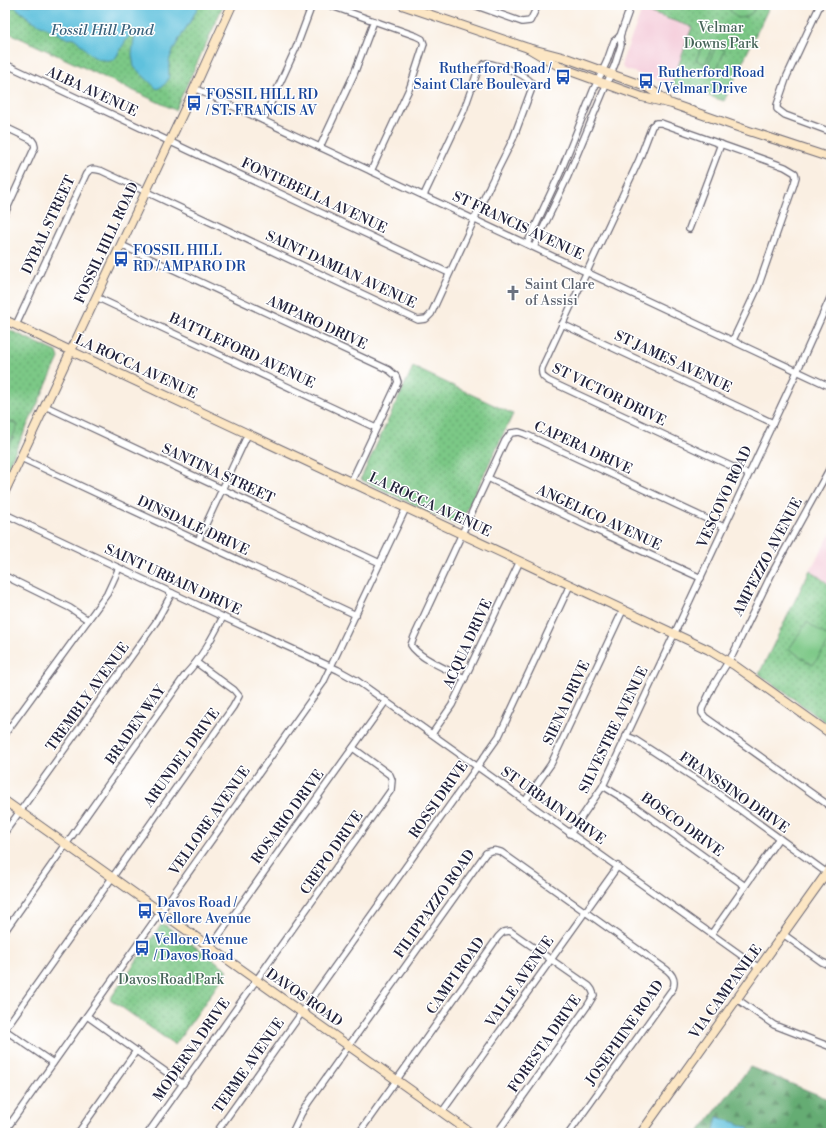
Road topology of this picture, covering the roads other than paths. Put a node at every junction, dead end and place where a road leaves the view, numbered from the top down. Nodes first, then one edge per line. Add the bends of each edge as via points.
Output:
1 (232, 5) edge
2 (312, 5) edge
3 (329, 5) edge
4 (402, 5) edge
5 (474, 5) edge
6 (538, 5) edge
7 (632, 5) edge
8 (820, 5) edge
9 (374, 21) junction
10 (620, 36) junction
11 (528, 48) junction
12 (5, 64) edge
13 (602, 71) junction
14 (610, 74) junction
15 (598, 81) junction
16 (606, 84) junction
17 (194, 88) junction
18 (672, 104) junction
19 (263, 120) junction
20 (5, 127) edge
21 (831, 132) edge
22 (169, 141) junction
23 (721, 144) junction
24 (320, 147) junction
25 (831, 158) edge
26 (371, 171) junction
27 (146, 192) junction
28 (424, 196) junction
29 (5, 213) edge
30 (474, 219) junction
31 (689, 229) dead end
32 (527, 244) junction
33 (121, 245) junction
34 (534, 247) junction
35 (586, 272) junction
36 (449, 273) junction
37 (831, 296) edge
38 (96, 297) junction
39 (5, 320) edge
40 (562, 324) junction
41 (16, 325) junction
42 (733, 340) junction
43 (71, 351) junction
44 (797, 371) junction
45 (831, 387) edge
46 (45, 406) junction
47 (773, 423) junction
48 (376, 428) junction
49 (248, 434) junction
50 (21, 458) junction
51 (831, 466) edge
52 (748, 474) junction
53 (488, 478) junction
54 (351, 482) junction
55 (222, 489) junction
56 (5, 491) edge
57 (406, 508) junction
58 (5, 514) edge
59 (724, 527) junction
60 (462, 534) junction
61 (198, 541) junction
62 (520, 561) junction
63 (380, 563) junction
64 (120, 568) junction
65 (5, 576) edge
66 (701, 578) junction
67 (570, 585) junction
68 (172, 593) junction
69 (623, 610) junction
70 (356, 615) junction
71 (223, 617) junction
72 (88, 620) junction
73 (674, 634) junction
74 (728, 661) junction
75 (197, 663) junction
76 (331, 667) junction
77 (465, 678) junction
78 (386, 701) junction
79 (5, 734) edge
80 (432, 734) junction
81 (831, 734) edge
82 (626, 736) junction
83 (353, 748) junction
84 (478, 767) junction
85 (603, 786) junction
86 (5, 801) edge
87 (525, 801) junction
88 (831, 807) edge
89 (20, 812) junction
90 (5, 832) edge
91 (570, 834) junction
92 (779, 838) junction
93 (66, 845) junction
94 (618, 866) junction
95 (829, 870) edge
96 (113, 878) junction
97 (745, 886) junction
98 (161, 912) junction
99 (585, 912) junction
100 (5, 931) edge
101 (712, 933) junction
102 (783, 934) junction
103 (210, 948) junction
104 (551, 959) junction
105 (831, 966) edge
106 (759, 968) junction
107 (256, 980) junction
108 (737, 999) junction
109 (302, 1013) junction
110 (87, 1016) junction
111 (5, 1030) edge
112 (348, 1046) junction
113 (831, 1047) edge
114 (136, 1051) junction
115 (53, 1063) junction
116 (396, 1080) junction
117 (183, 1084) junction
118 (442, 1112) junction
119 (5, 1131) edge
120 (78, 1133) edge
121 (148, 1133) edge
122 (216, 1133) edge
123 (292, 1133) edge
124 (359, 1133) edge
125 (471, 1133) edge
126 (497, 1133) edge
127 (569, 1133) edge
128 (641, 1133) edge

1 - 17 street, FOSSIL HILL ROAD
2 - 19 street via 296,48
3 - 9 street
4 - 11 street
5 - 6 street via 522,22 530,21
7 - 10 street
8 - 21 street via 786,76 777,105 784,115
9 - 24 street via 354,74
9 - 26 street via 416,36 424,44 410,87
10 - 13 street via 614,42
10 - 14 street via 621,45
11 - 13 street
11 - 15 street via 562,68
12 - 22 street, ALBA AVENUE
13 - 14 street
13 - 15 street
14 - 16 street
14 - 18 street via 646,87
15 - 16 street
15 - 32 street
16 - 18 street via 642,97
16 - 34 street
17 - 19 street, ST FRANCIS AVENUE
17 - 22 street, FOSSIL HILL ROAD
18 - 25 street
19 - 24 street, ST FRANCIS AVENUE
20 - 29 street via 32,140 35,147
22 - 27 street, FOSSIL HILL ROAD
22 - 36 street, FONTEBELLA AVENUE
23 - 31 street
23 - 35 street, ST VICTOR DRIVE via 661,123 652,126 639,160
23 - 42 street, ST VICTOR DRIVE via 790,169 795,172 796,177 758,287
24 - 26 street, ST FRANCIS AVENUE
26 - 28 street, ST FRANCIS AVENUE
27 - 33 street, FOSSIL HILL ROAD
27 - 36 street, SAINT DAMIAN AVENUE via 418,320 426,319 431,314
27 - 41 street, DYBAL STREET via 97,169 90,169
28 - 30 street, ST FRANCIS AVENUE
28 - 30 street, SAINT DAMIAN AVENUE via 464,110 481,66 487,63 527,78 532,88 521,118
30 - 32 street, ST FRANCIS AVENUE
30 - 36 street, SAINT DAMIAN AVENUE
32 - 34 street, ST FRANCIS AVENUE
33 - 38 street, FOSSIL HILL ROAD
33 - 48 street, AMPARO DRIVE via 389,370 398,382
34 - 35 street, ST FRANCIS AVENUE
35 - 40 street, ST VICTOR DRIVE
35 - 42 street, ST FRANCIS AVENUE
37 - 44 street, VESCOVO ROAD
38 - 43 street, FOSSIL HILL ROAD
38 - 48 street, BATTLEFORD AVENUE
39 - 41 street, LA ROCCA AVENUE
40 - 47 street, ST JAMES AVENUE
40 - 52 street, ST VICTOR DRIVE via 542,368 543,377
41 - 43 street, LA ROCCA AVENUE
42 - 44 street, ST FRANCIS AVENUE
43 - 46 street, FOSSIL HILL ROAD
43 - 49 street, LA ROCCA AVENUE
44 - 45 street, ST FRANCIS AVENUE
44 - 47 street, VESCOVO ROAD
46 - 50 street, FOSSIL HILL ROAD
46 - 55 street, SANTINA STREET
47 - 52 street, VESCOVO ROAD
48 - 54 street, AMPARO DRIVE
49 - 54 street, LA ROCCA AVENUE
49 - 55 street
50 - 56 street, FOSSIL HILL ROAD
50 - 61 street, DINSDALE DRIVE
51 - 74 street, AMPEZZO AVENUE via 771,575
52 - 59 street, VESCOVO ROAD
53 - 59 street, CAPERA DRIVE via 508,435 519,432
53 - 60 street, CAPERA DRIVE
53 - 66 street, ANGELICO AVENUE
54 - 57 street, LA ROCCA AVENUE
55 - 61 street
55 - 63 street, SANTINA STREET
57 - 60 street, LA ROCCA AVENUE
57 - 63 street, VELLORE AVENUE
58 - 64 street, SAINT URBAIN DRIVE
59 - 66 street, VESCOVO ROAD
60 - 62 street, LA ROCCA AVENUE
60 - 77 street, CAPERA DRIVE via 411,645 436,665
61 - 70 street, DINSDALE DRIVE
62 - 67 street, LA ROCCA AVENUE
62 - 77 street, ACQUA DRIVE
63 - 70 street, VELLORE AVENUE
64 - 68 street, SAINT URBAIN DRIVE
64 - 72 street via 110,590
65 - 72 street via 70,608
66 - 73 street, VESCOVO ROAD
67 - 69 street, LA ROCCA AVENUE
67 - 84 street, ROSSI DRIVE via 499,736
68 - 71 street, SAINT URBAIN DRIVE
68 - 89 street, TREMBLY AVENUE via 156,622
69 - 73 street, LA ROCCA AVENUE
69 - 87 street, SIENA DRIVE via 551,764
70 - 76 street, VELLORE AVENUE
71 - 75 street, BRADEN WAY
71 - 76 street, SAINT URBAIN DRIVE
72 - 79 street
73 - 74 street, LA ROCCA AVENUE
73 - 82 street, SILVESTRE AVENUE
74 - 81 street, LA ROCCA AVENUE
74 - 88 street, AMPEZZO AVENUE via 713,686 702,713
75 - 93 street, BRADEN WAY via 186,674
75 - 96 street, ARUNDEL DRIVE via 239,696
76 - 78 street, ST URBAIN DRIVE via 356,680
76 - 98 street, VELLORE AVENUE via 323,683
77 - 80 street, ACQUA DRIVE via 450,709
78 - 80 street, ST URBAIN DRIVE
78 - 83 street, ROSARIO DRIVE
80 - 84 street, ST URBAIN DRIVE
82 - 85 street, SILVESTRE AVENUE
82 - 92 street, FRANSSINO DRIVE via 713,790
83 - 103 street, ROSARIO DRIVE
83 - 107 street, CREPO DRIVE via 390,775 391,790
84 - 87 street, ST URBAIN DRIVE
84 - 109 street, ROSSI DRIVE
85 - 91 street, SILVESTRE AVENUE
85 - 97 street, BOSCO DRIVE
86 - 89 street, DAVOS ROAD
87 - 91 street, ST URBAIN DRIVE
89 - 90 street, TREMBLY AVENUE
89 - 93 street, DAVOS ROAD
91 - 94 street, ST URBAIN DRIVE
92 - 95 street, FRANSSINO DRIVE
92 - 97 street
93 - 96 street, DAVOS ROAD
93 - 100 street, BRADEN WAY
94 - 99 street, VALLE AVENUE
94 - 101 street, ST URBAIN DRIVE
95 - 102 street, VIA CAMPANILE
96 - 98 street, DAVOS ROAD
96 - 111 street
97 - 101 street
98 - 103 street, DAVOS ROAD
98 - 110 street, VELLORE AVENUE
99 - 104 street, VALLE AVENUE
99 - 112 street, FILIPPAZZO ROAD via 501,852 491,850 486,853
99 - 127 street, JOSEPHINE ROAD via 667,970 672,975 674,984
101 - 106 street, ST URBAIN DRIVE
102 - 105 street
102 - 106 street, VIA CAMPANILE
103 - 107 street, DAVOS ROAD
104 - 116 street, CAMPI ROAD via 510,931 502,932
104 - 118 street, VALLE AVENUE
104 - 126 street, FORESTA DRIVE via 589,986 594,995
106 - 108 street, VIA CAMPANILE
107 - 109 street, DAVOS ROAD
107 - 117 street, MODERNA DRIVE
108 - 113 street via 774,1025
108 - 128 street, VIA CAMPANILE
109 - 112 street, DAVOS ROAD
109 - 122 street, TERME AVENUE
110 - 114 street
110 - 115 street, VELLORE AVENUE
111 - 115 street
112 - 116 street, DAVOS ROAD
112 - 123 street via 301,1114
114 - 117 street
114 - 120 street
115 - 119 street, VELLORE AVENUE
116 - 118 street, DAVOS ROAD
116 - 124 street, CAMPI ROAD
117 - 121 street, MODERNA DRIVE
118 - 125 street, DAVOS ROAD

